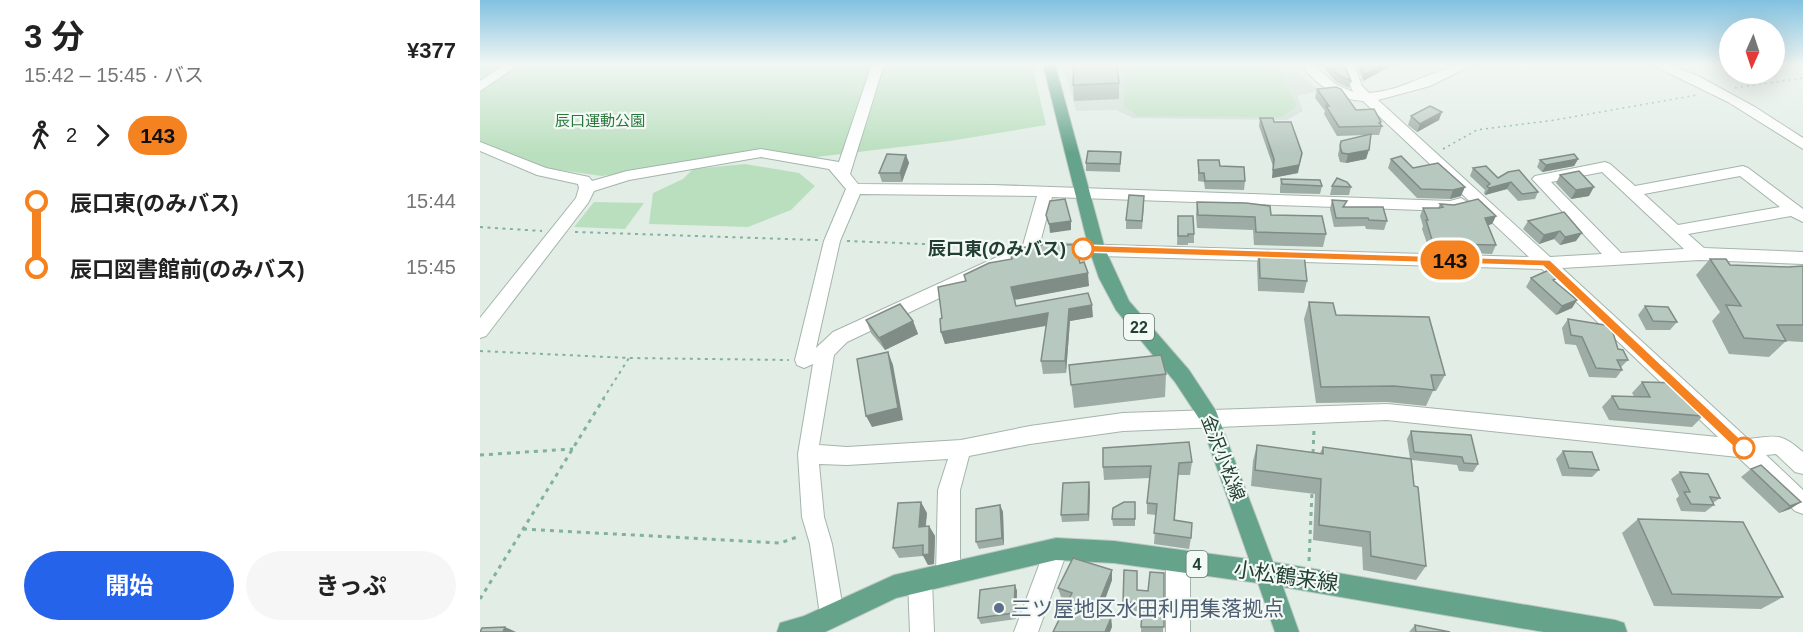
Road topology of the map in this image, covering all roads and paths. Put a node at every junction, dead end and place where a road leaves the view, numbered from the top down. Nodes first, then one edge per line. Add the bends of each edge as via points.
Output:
1 (868, 93) edge
2 (1057, 93) edge
3 (1343, 93) edge
4 (1362, 93) edge
5 (1386, 93) edge
6 (1699, 93) edge
7 (1724, 93) edge
8 (1367, 98) junction
9 (1803, 145) edge
10 (480, 146) edge
11 (1431, 156) junction
12 (842, 175) junction
13 (587, 188) junction
14 (854, 189) junction
15 (1632, 191) junction
16 (1046, 192) junction
17 (1083, 193) junction
18 (1478, 199) junction
19 (1798, 214) edge
20 (480, 227) edge
21 (1676, 231) junction
22 (558, 232) junction
23 (832, 241) junction
24 (1030, 248) junction
25 (1097, 249) junction
26 (1700, 254) junction
27 (1615, 257) junction
28 (1803, 258) edge
29 (1546, 263) junction
30 (480, 331) edge
31 (480, 351) edge
32 (825, 352) junction
33 (629, 358) junction
34 (804, 360) junction
35 (1315, 415) junction
36 (1209, 417) junction
37 (961, 448) junction
38 (1744, 448) junction
39 (573, 449) junction
40 (808, 454) junction
41 (480, 455) edge
42 (1313, 462) edge
43 (1803, 465) edge
44 (1312, 485) edge
45 (1803, 504) edge
46 (523, 529) junction
47 (817, 530) junction
48 (1056, 549) junction
49 (1178, 561) junction
50 (1266, 572) junction
51 (948, 574) junction
52 (1309, 579) junction
53 (920, 581) junction
54 (480, 599) edge
55 (832, 615) junction
56 (789, 632) edge
57 (922, 632) edge
58 (1026, 632) edge
59 (1178, 632) edge
60 (1287, 632) edge
61 (1615, 632) edge

1 - 12 street
2 - 17 main road, 金沢小松線 / 22
3 - 8 street
4 - 8 street
5 - 8 street
6 - 11 path via 1477,130
7 - 9 street
8 - 11 street
10 - 13 street via 542,172 584,180
11 - 18 street
12 - 13 street via 834,165 761,153 627,176
12 - 14 street
13 - 22 street
14 - 16 street
14 - 23 street
15 - 19 street via 1743,171
15 - 21 street
15 - 27 street via 1605,167 1540,179
16 - 17 street
16 - 24 street
17 - 18 street via 1450,206
17 - 25 main road, 金沢小松線 / 22
18 - 29 street
19 - 21 street
20 - 22 path
21 - 26 street
22 - 23 path
22 - 30 street
23 - 24 path
23 - 34 street
24 - 25 street
24 - 32 street via 840,337
25 - 29 street
25 - 36 main road, 金沢小松線 / 22 via 1122,305 1182,376
26 - 27 street
26 - 28 street
27 - 29 street
29 - 38 street
31 - 33 path
32 - 34 street
32 - 40 street
33 - 34 path
33 - 39 path
35 - 36 street
35 - 38 street via 1387,412
35 - 42 path
36 - 37 street via 1123,422
36 - 50 main road, 金沢小松線 / 22
37 - 40 street via 847,456
37 - 51 street via 949,490
38 - 43 street via 1780,445
38 - 45 street
39 - 41 path
39 - 46 path
40 - 47 street via 810,498
44 - 52 path
46 - 47 path via 780,543
46 - 54 path
47 - 55 street
48 - 49 main road, 小松鶴来線 / 4
48 - 51 main road, 小松鶴来線 / 4
48 - 58 street
49 - 50 main road, 小松鶴来線 / 4
49 - 59 street
50 - 52 main road, 小松鶴来線 / 4
50 - 60 main road, 金沢小松線 / 22
51 - 53 main road, 小松鶴来線 / 4
52 - 61 main road, 小松鶴来線 / 4
53 - 55 main road, 小松鶴来線 / 4 via 894,587
53 - 57 street
55 - 56 main road, 小松鶴来線 / 4

